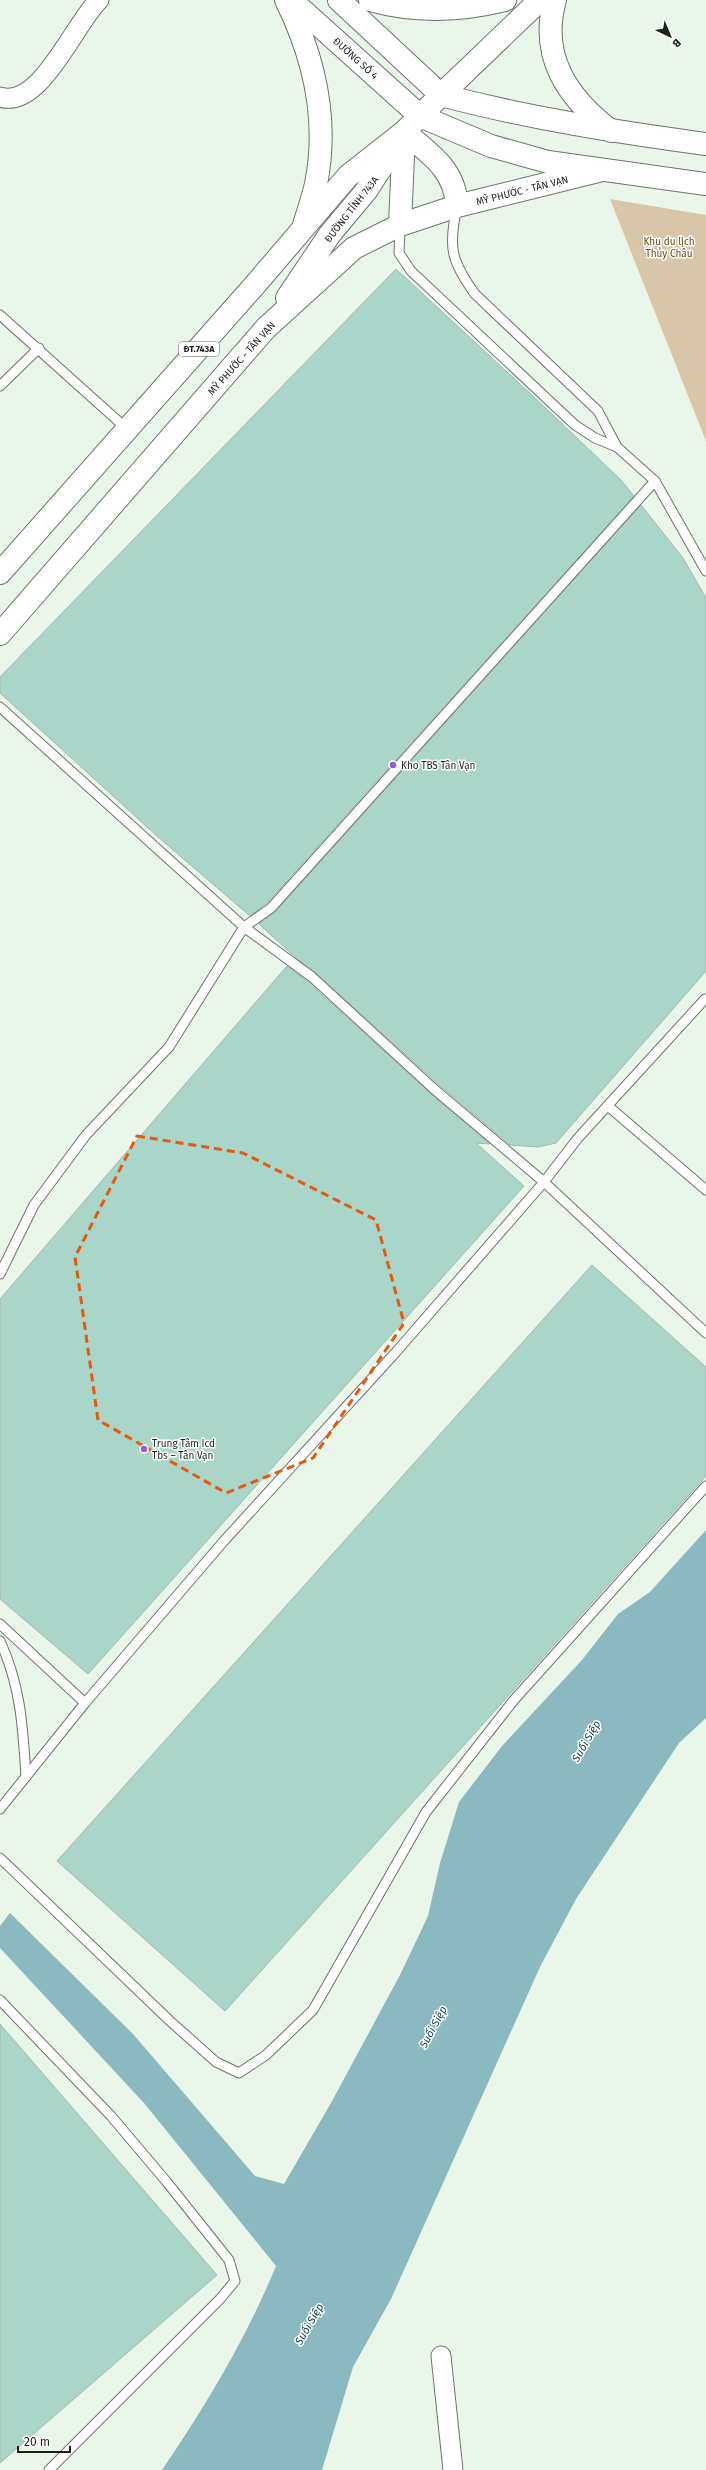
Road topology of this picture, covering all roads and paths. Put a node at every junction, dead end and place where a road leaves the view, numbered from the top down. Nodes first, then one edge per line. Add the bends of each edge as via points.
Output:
1 (286, 0) edge
2 (291, 0) edge
3 (339, 0) edge
4 (370, 0) edge
5 (505, 0) edge
6 (540, 0) edge
7 (555, 0) edge
8 (89, 3) edge
9 (441, 95) junction
10 (0, 96) edge
11 (420, 116) junction
12 (611, 131) junction
13 (404, 132) junction
14 (706, 144) edge
15 (598, 171) junction
16 (706, 184) edge
17 (457, 206) junction
18 (304, 225) junction
19 (400, 225) junction
20 (0, 315) edge
21 (266, 328) junction
22 (39, 348) junction
23 (0, 386) edge
24 (127, 429) junction
25 (618, 447) junction
26 (655, 481) junction
27 (706, 571) edge
28 (0, 573) edge
29 (0, 634) edge
30 (0, 707) edge
31 (244, 927) junction
32 (706, 999) edge
33 (608, 1106) junction
34 (544, 1182) junction
35 (706, 1190) edge
36 (0, 1274) edge
37 (706, 1333) edge
38 (706, 1486) edge
39 (0, 1624) edge
40 (0, 1641) edge
41 (85, 1703) junction
42 (26, 1777) junction
43 (0, 1809) edge
44 (0, 1858) edge
45 (0, 2000) edge
46 (441, 2356) dead end
47 (49, 2470) edge
48 (454, 2470) edge

1 - 18 main road via 301,32 312,65 319,105 320,146 316,183
2 - 11 main road, ĐƯỜNG SỐ 4
3 - 9 main road
4 - 5 main road via 386,5 423,9 467,9
6 - 9 main road
7 - 12 main road via 551,23 552,42 561,76 578,103
8 - 10 street via 44,78 27,94 10,100
9 - 11 main road
9 - 12 main road via 493,109
11 - 13 main road
11 - 15 main road, MỸ PHƯỚC - TÂN VẠN via 517,155
12 - 14 main road
13 - 17 main road via 449,174 456,189
13 - 18 main road, ĐT.743A via 348,176
13 - 19 main road
13 - 21 main road, ĐƯỜNG TỈNH 743A via 386,181 342,235 312,262
15 - 16 main road, MỸ PHƯỚC - TÂN VẠN
15 - 17 main road, MỸ PHƯỚC - TÂN VẠN
17 - 19 main road, MỸ PHƯỚC - TÂN VẠN
17 - 25 lane via 450,235 454,259 463,277 475,294 598,411
18 - 24 main road, ĐT.743A via 254,286
19 - 21 main road, MỸ PHƯỚC - TÂN VẠN via 354,248
19 - 25 lane via 398,253 411,271 575,425 595,438
20 - 22 lane
21 - 29 main road, MỸ PHƯỚC - TÂN VẠN
22 - 23 lane
22 - 24 lane
24 - 28 main road, ĐT.743A
25 - 26 lane
26 - 27 lane
26 - 31 lane via 271,908
30 - 31 lane
31 - 34 lane via 312,977 434,1089
31 - 36 lane via 169,1047 86,1135 34,1205
32 - 33 lane
33 - 34 lane via 578,1138
33 - 35 lane
34 - 37 lane
34 - 41 lane via 396,1352 223,1542
38 - 44 lane via 514,1700 426,1812 313,2010 266,2055 240,2073 216,2062
39 - 41 lane
40 - 42 lane via 11,1664 23,1716
41 - 42 lane
42 - 43 lane
45 - 47 lane via 111,2116 166,2181 229,2260 235,2282
46 - 48 street

